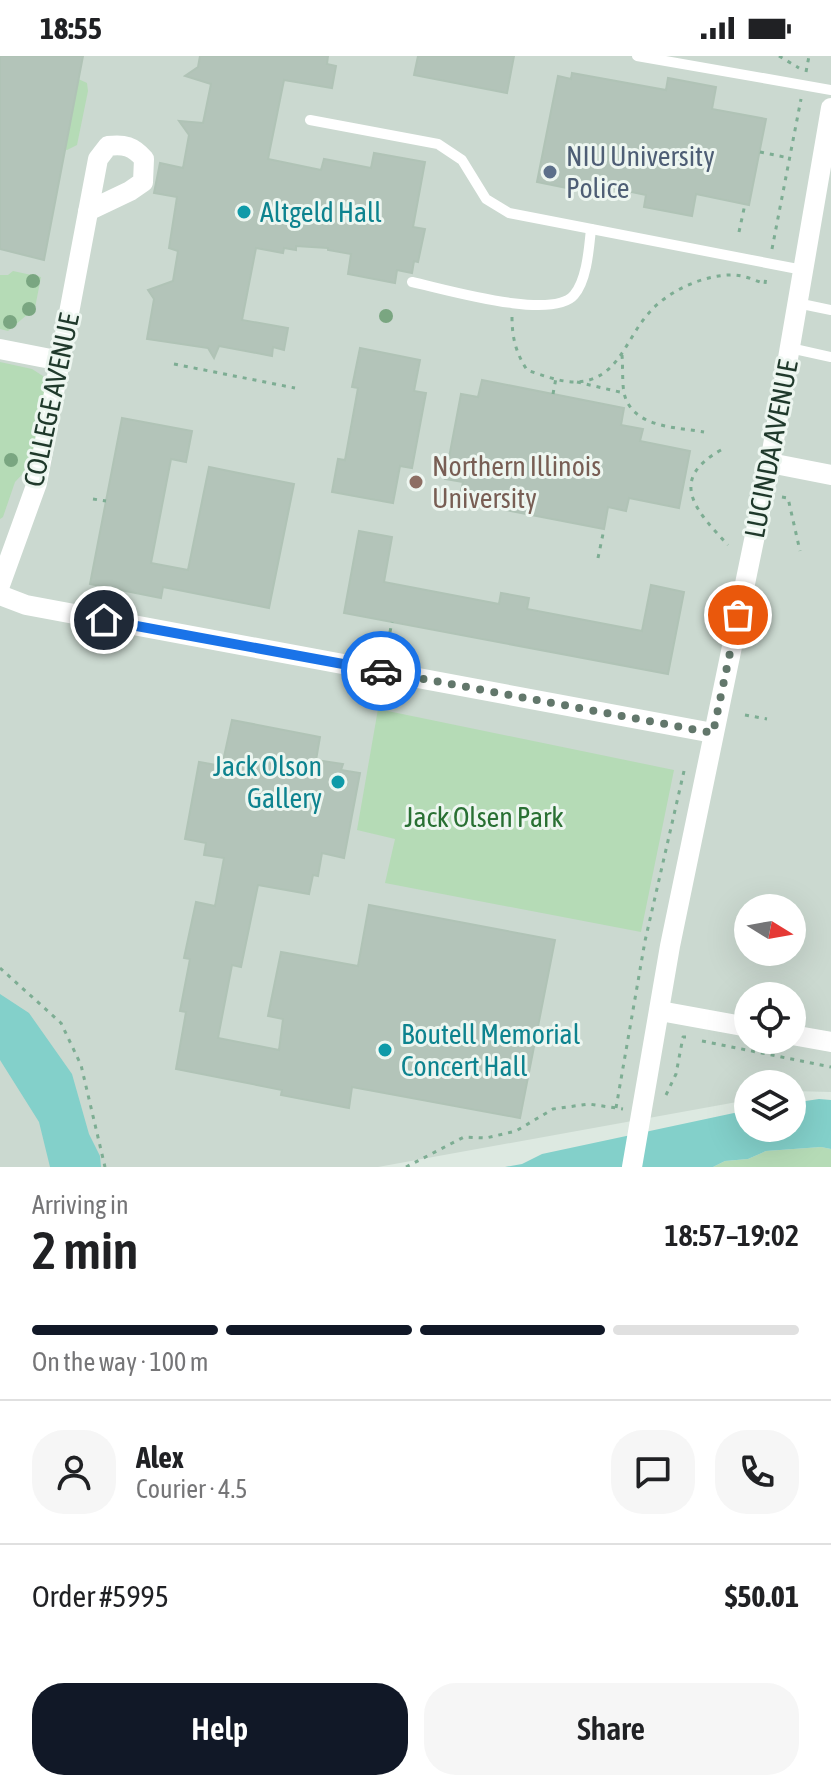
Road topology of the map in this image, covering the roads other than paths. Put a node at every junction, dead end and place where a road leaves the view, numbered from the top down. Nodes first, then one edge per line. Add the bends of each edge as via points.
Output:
1 (637, 56) edge
2 (831, 90) edge
3 (831, 108) edge
4 (310, 120) dead end
5 (88, 211) dead end
6 (591, 229) junction
7 (803, 270) junction
8 (412, 282) dead end
9 (797, 303) junction
10 (831, 310) edge
11 (790, 348) junction
12 (0, 349) edge
13 (831, 357) edge
14 (61, 361) junction
15 (770, 463) junction
16 (831, 475) edge
17 (0, 585) edge
18 (0, 595) edge
19 (713, 733) junction
20 (660, 1011) junction
21 (734, 1024) edge
22 (806, 1038) edge
23 (831, 1042) edge
24 (632, 1167) edge

1 - 2 lane
3 - 7 street, LUCINDA AVENUE
4 - 6 lane via 438,144 462,160 486,199 509,213
5 - 14 street, COLLEGE AVENUE
6 - 7 lane
6 - 8 lane via 578,290 562,304 537,306
7 - 9 street, LUCINDA AVENUE
9 - 10 lane
9 - 11 street, LUCINDA AVENUE
11 - 13 lane
11 - 15 street, LUCINDA AVENUE
12 - 14 street
14 - 17 street, COLLEGE AVENUE via 37,483
15 - 16 street
15 - 19 street, LUCINDA AVENUE
18 - 19 street via 26,605
19 - 20 street, LUCINDA AVENUE
20 - 21 street
20 - 24 street, LUCINDA AVENUE
22 - 23 street

